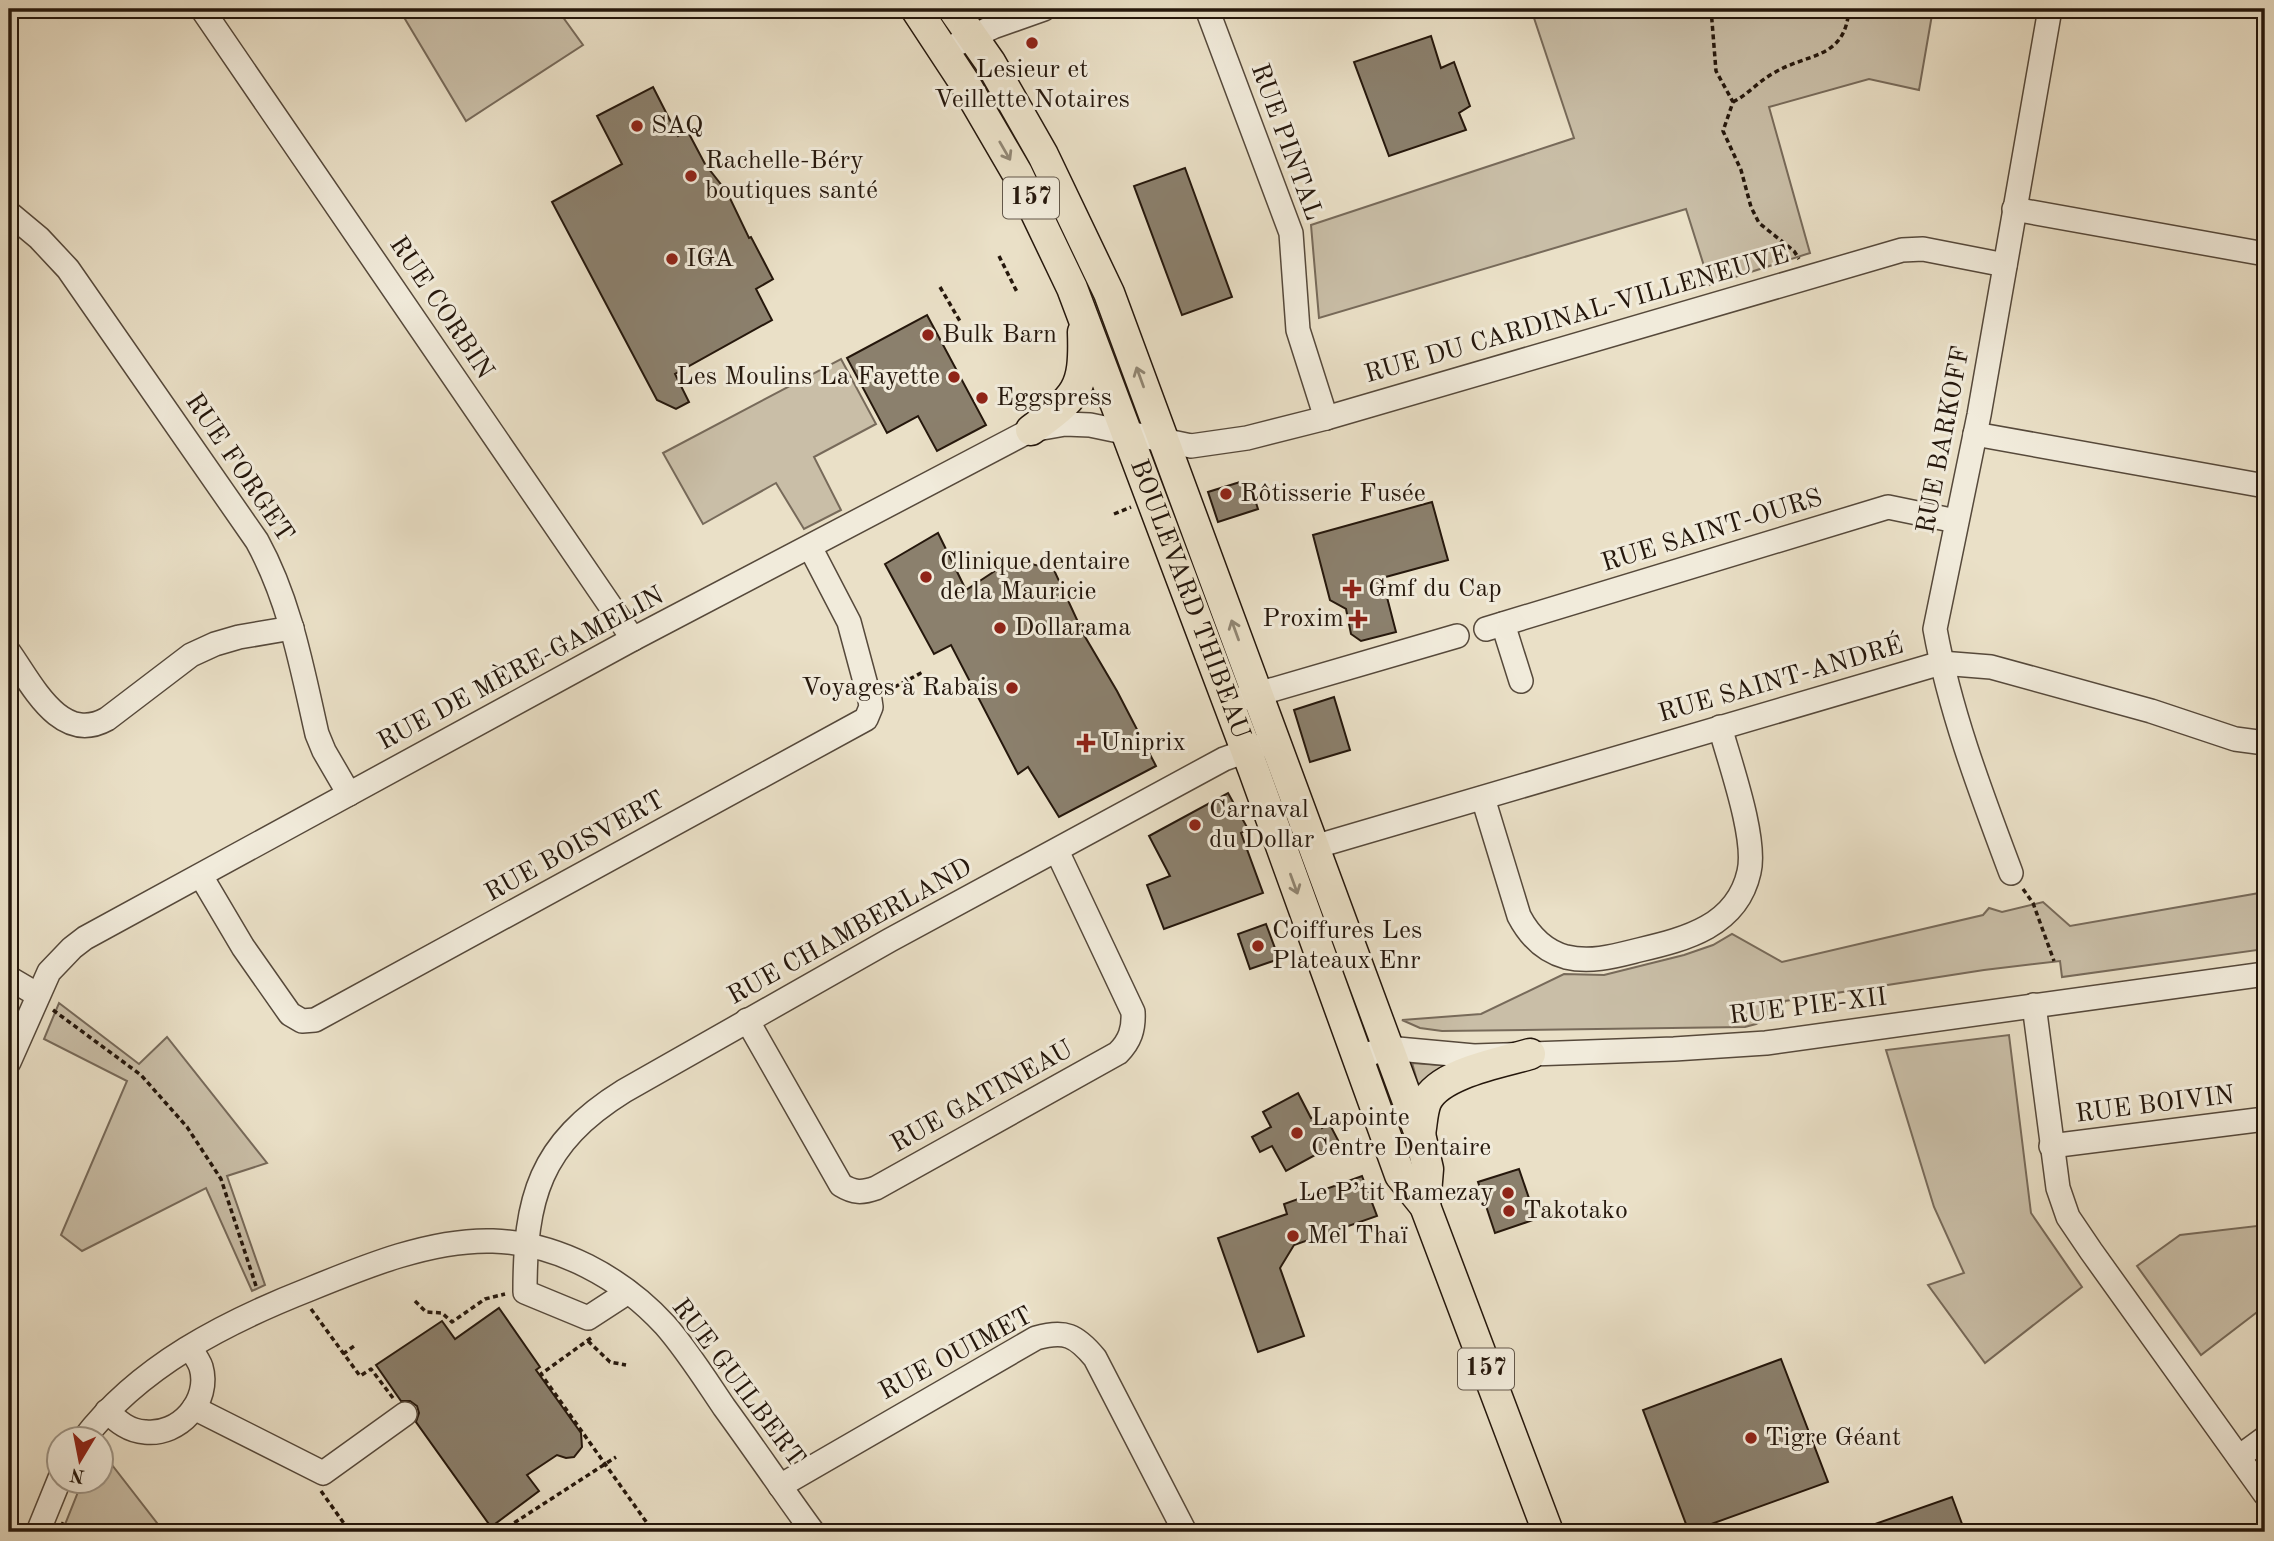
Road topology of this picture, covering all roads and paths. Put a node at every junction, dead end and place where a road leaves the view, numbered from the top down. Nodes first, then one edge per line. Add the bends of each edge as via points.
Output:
1 (202, 9) edge
2 (916, 9) edge
3 (953, 9) edge
4 (1044, 9) edge
5 (1207, 9) edge
6 (1712, 9) edge
7 (1849, 9) edge
8 (2050, 9) edge
9 (971, 36) junction
10 (944, 51) junction
11 (1732, 102) junction
12 (2014, 209) junction
13 (9, 213) edge
14 (2265, 254) edge
15 (999, 256) dead end
16 (2005, 265) junction
17 (1804, 278) junction
18 (940, 287) dead end
19 (1017, 292) dead end
20 (1083, 314) junction
21 (961, 323) dead end
22 (1326, 418) junction
23 (1031, 430) junction
24 (1126, 431) junction
25 (1975, 434) junction
26 (1164, 441) junction
27 (2265, 486) edge
28 (1956, 521) junction
29 (810, 547) junction
30 (292, 628) junction
31 (1457, 636) dead end
32 (633, 639) junction
33 (9, 652) edge
34 (1941, 663) junction
35 (923, 672) dead end
36 (1521, 681) dead end
37 (1259, 694) junction
38 (870, 700) junction
39 (1228, 704) junction
40 (1720, 727) junction
41 (1275, 741) junction
42 (2265, 743) edge
43 (1246, 751) junction
44 (349, 794) junction
45 (1483, 798) junction
46 (1314, 847) junction
47 (1057, 851) junction
48 (2011, 873) dead end
49 (201, 876) junction
50 (2033, 903) dead end
51 (2054, 961) dead end
52 (2265, 974) edge
53 (9, 978) edge
54 (38, 995) junction
55 (2034, 1005) junction
56 (747, 1020) junction
57 (1387, 1048) junction
58 (1530, 1054) junction
59 (1357, 1058) junction
60 (9, 1062) edge
61 (2265, 1119) edge
62 (1420, 1135) junction
63 (2051, 1146) junction
64 (1425, 1206) junction
65 (525, 1244) junction
66 (628, 1292) junction
67 (299, 1293) junction
68 (524, 1293) junction
69 (415, 1301) dead end
70 (264, 1307) junction
71 (591, 1331) junction
72 (354, 1346) dead end
73 (190, 1348) junction
74 (343, 1354) junction
75 (626, 1365) dead end
76 (194, 1408) junction
77 (107, 1411) junction
78 (405, 1415) joint
79 (95, 1426) edge
80 (2265, 1438) edge
81 (615, 1457) dead end
82 (2239, 1457) junction
83 (604, 1464) junction
84 (323, 1473) junction
85 (780, 1486) junction
86 (2265, 1494) edge
87 (53, 1496) edge
88 (652, 1530) dead end
89 (38, 1532) edge
90 (350, 1532) edge
91 (500, 1532) edge
92 (813, 1532) edge
93 (1185, 1532) edge
94 (1548, 1532) edge

1 - 32 street, RUE CORBIN
2 - 10 main road, BOULEVARD THIBEAU / 157
3 - 9 main road, BOULEVARD THIBEAU / 157
4 - 9 street
5 - 22 street, RUE PINTAL via 1291,233 1297,330
6 - 11 path via 1716,71
7 - 11 path via 1843,34 1833,47 1780,69
8 - 12 street, RUE BARKOFF
9 - 10 street
26 -> 9 main road, BOULEVARD THIBEAU / 157 via 1109,293 1071,210 990,62
10 -> 20 main road, BOULEVARD THIBEAU / 157 via 1017,173
11 - 17 path via 1723,131 1751,207 1766,229 1794,251
12 - 14 street
12 - 16 street, RUE BARKOFF
13 - 30 street, RUE FORGET via 68,269 230,502 271,567
15 - 19 path
16 - 17 street, RUE DU CARDINAL-VILLENEUVE via 1912,248
16 - 25 street, RUE BARKOFF
17 - 22 street, RUE DU CARDINAL-VILLENEUVE
18 - 21 path
20 - 23 main road via 1084,363 1079,386 1062,408
20 - 24 main road, BOULEVARD THIBEAU / 157
22 - 26 street, RUE DU CARDINAL-VILLENEUVE via 1247,438 1191,446
23 - 24 street, RUE DE MÈRE-GAMELIN via 1073,424
23 - 29 street, RUE DE MÈRE-GAMELIN
24 - 26 street, RUE DU CARDINAL-VILLENEUVE
24 - 39 main road, BOULEVARD THIBEAU / 157
25 - 27 street
25 - 28 street, RUE BARKOFF
37 -> 26 main road, BOULEVARD THIBEAU / 157
28 - 34 street, RUE BARKOFF via 1934,629
28 - 36 street, RUE SAINT-OURS via 1888,507 1494,626
29 - 32 street, RUE DE MÈRE-GAMELIN
29 - 38 street via 849,622
30 - 33 street via 239,637 191,655 107,719 84,726 71,724 52,711
30 - 44 street, RUE FORGET via 317,734
31 - 37 street
32 - 44 street, RUE DE MÈRE-GAMELIN
34 - 40 street, RUE SAINT-ANDRÉ
34 - 42 street, RUE SAINT-ANDRÉ via 1991,667 2235,739
34 - 48 street, RUE BARKOFF
35 - 38 path
37 - 39 street
37 - 41 main road, BOULEVARD THIBEAU / 157
38 - 49 street, RUE BOISVERT via 870,713 861,723 315,1020 302,1021 290,1014
39 - 43 main road, BOULEVARD THIBEAU / 157
40 - 45 street, RUE SAINT-ANDRÉ
40 - 45 street via 1749,834 1751,862 1741,895 1728,912 1684,939 1591,960 1565,957 1541,944 1519,916
41 - 43 street, RUE CHAMBERLAND
41 - 46 main road, BOULEVARD THIBEAU / 157
43 - 47 street, RUE CHAMBERLAND
43 -> 59 main road, BOULEVARD THIBEAU / 157
44 - 49 street, RUE DE MÈRE-GAMELIN
45 - 46 street, RUE SAINT-ANDRÉ
46 - 57 main road, BOULEVARD THIBEAU / 157
47 - 56 street, RUE CHAMBERLAND
47 - 56 street, RUE GATINEAU via 1133,1012 1126,1044 877,1188 851,1192 841,1185
49 - 54 street, RUE DE MÈRE-GAMELIN via 72,948 49,972
50 - 51 path
52 - 55 street, RUE PIE-XII
53 - 54 street
54 - 60 street, RUE DE MÈRE-GAMELIN
54 - 70 path via 141,1075 187,1126 221,1179
55 - 58 street, RUE PIE-XII via 1766,1043
55 - 63 street
56 - 65 street, RUE CHAMBERLAND via 624,1091 581,1123 545,1170 529,1215
57 - 58 street, RUE PIE-XII via 1474,1056
57 - 59 street, RUE PIE-XII
57 - 62 main road, BOULEVARD THIBEAU / 157
58 - 62 main road via 1444,1084 1426,1103
59 - 64 main road, BOULEVARD THIBEAU / 157 via 1400,1175
61 - 63 street, RUE BOIVIN
62 - 64 main road, BOULEVARD THIBEAU / 157 via 1428,1169
63 - 82 street via 2059,1196 2073,1224
64 - 94 main road, BOULEVARD THIBEAU / 157
65 - 66 street, RUE GUILBERT via 571,1258
65 - 67 street, RUE GUILBERT via 492,1241 432,1249 379,1262
65 - 68 street, RUE CHAMBERLAND
66 - 71 street
66 - 85 street, RUE GUILBERT via 674,1337
67 - 70 street, RUE GUILBERT
67 - 74 path
68 - 69 path via 490,1297 452,1322 442,1313 426,1312
68 - 71 street
70 - 73 street, RUE GUILBERT
71 - 75 path via 610,1362
71 - 83 path via 541,1374
72 - 74 path
73 - 76 street via 201,1367 202,1381
73 - 77 street, RUE GUILBERT
74 - 78 path via 360,1376 371,1369
76 - 77 street via 173,1427 145,1433 119,1423
76 - 84 street
77 - 79 street, RUE GUILBERT
78 - 84 street
80 - 82 street
81 - 83 path
82 - 86 street
83 - 88 path
83 - 91 path
84 - 90 path via 318,1488
85 - 92 street, RUE GUILBERT
85 - 93 street, RUE OUIMET via 1036,1338 1053,1333 1072,1336 1096,1358
87 - 89 street

